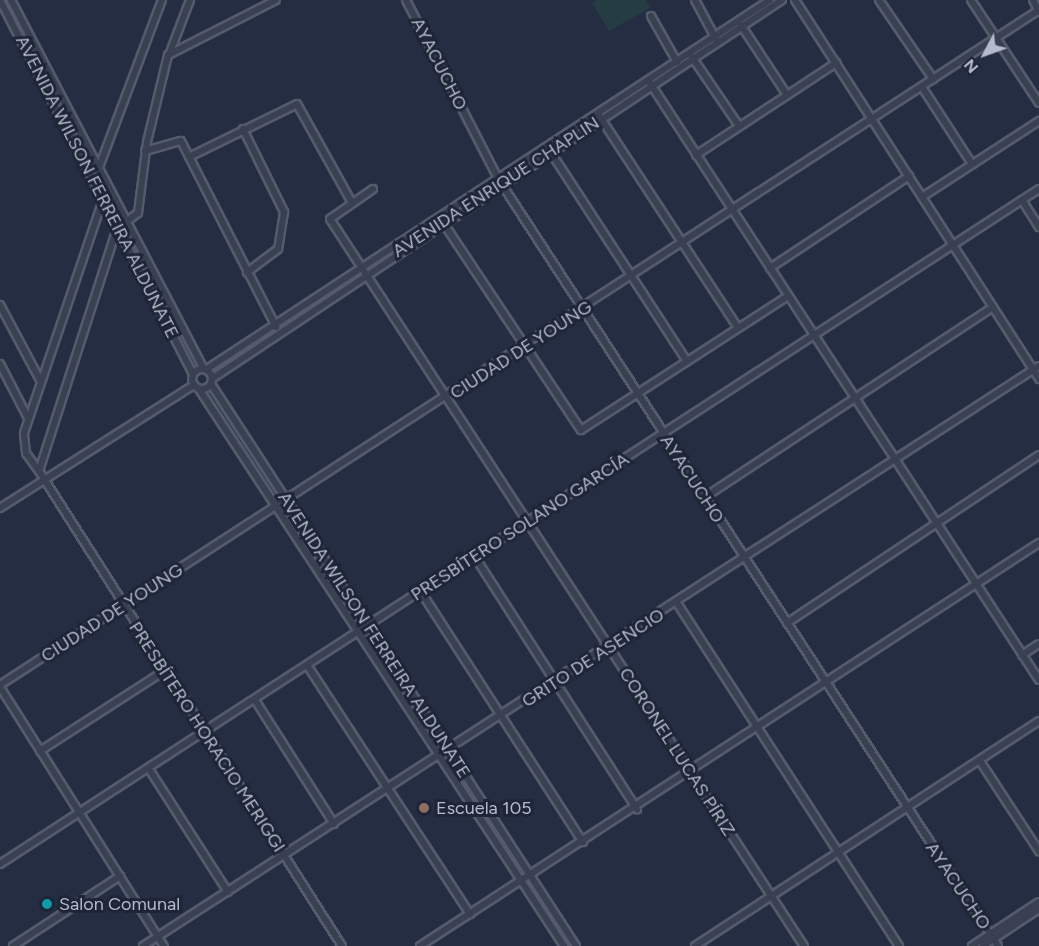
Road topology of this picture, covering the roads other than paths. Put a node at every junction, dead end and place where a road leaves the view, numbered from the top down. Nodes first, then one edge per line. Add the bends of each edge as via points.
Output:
1 (0, 0) edge
2 (162, 0) edge
3 (190, 0) edge
4 (276, 0) edge
5 (406, 0) edge
6 (695, 0) edge
7 (770, 0) edge
8 (782, 0) edge
9 (795, 0) edge
10 (879, 0) edge
11 (971, 0) edge
12 (1033, 0) edge
13 (14, 1) edge
14 (4, 7) junction
15 (1039, 11) edge
16 (651, 16) dead end
17 (740, 24) junction
18 (997, 38) junction
19 (717, 39) junction
20 (168, 56) junction
21 (691, 56) junction
22 (677, 62) junction
23 (836, 63) junction
24 (933, 79) junction
25 (650, 83) junction
26 (922, 87) junction
27 (787, 95) junction
28 (1039, 104) edge
29 (599, 116) junction
30 (872, 120) junction
31 (1039, 121) edge
32 (739, 126) junction
33 (243, 129) junction
34 (549, 149) junction
35 (145, 151) junction
36 (696, 154) junction
37 (189, 157) junction
38 (972, 164) junction
39 (98, 170) junction
40 (909, 176) junction
41 (500, 182) junction
42 (373, 189) dead end
43 (1039, 189) edge
44 (922, 196) junction
45 (103, 199) junction
46 (1022, 200) junction
47 (352, 203) junction
48 (733, 211) junction
49 (441, 221) junction
50 (126, 222) junction
51 (117, 225) junction
52 (1039, 227) edge
53 (682, 243) junction
54 (953, 245) junction
55 (770, 268) junction
56 (247, 272) junction
57 (363, 272) junction
58 (632, 276) junction
59 (788, 296) junction
60 (0, 306) edge
61 (993, 307) junction
62 (583, 309) junction
63 (277, 328) junction
64 (738, 328) junction
65 (814, 335) junction
66 (525, 348) junction
67 (687, 361) junction
68 (0, 364) edge
69 (1036, 368) edge
70 (205, 369) junction
71 (193, 374) junction
72 (1039, 379) edge
73 (40, 381) junction
74 (212, 381) junction
75 (196, 387) junction
76 (638, 394) junction
77 (855, 398) junction
78 (447, 399) junction
79 (28, 418) junction
80 (663, 434) junction
81 (1039, 455) edge
82 (896, 460) junction
83 (39, 471) junction
84 (44, 481) junction
85 (705, 497) junction
86 (285, 500) junction
87 (277, 506) junction
88 (0, 508) edge
89 (935, 522) junction
90 (528, 524) junction
91 (1039, 543) edge
92 (475, 557) junction
93 (745, 559) junction
94 (976, 585) junction
95 (421, 592) junction
96 (677, 603) junction
97 (123, 606) junction
98 (787, 623) junction
99 (367, 626) junction
100 (358, 631) junction
101 (1039, 644) edge
102 (609, 646) junction
103 (1022, 655) junction
104 (307, 666) junction
105 (164, 671) junction
106 (1039, 680) edge
107 (555, 682) junction
108 (0, 686) edge
109 (827, 686) junction
110 (255, 700) junction
111 (502, 717) junction
112 (1039, 721) edge
113 (758, 729) junction
114 (205, 733) junction
115 (40, 751) junction
116 (449, 751) junction
117 (441, 757) junction
118 (980, 761) junction
119 (149, 769) junction
120 (692, 773) junction
121 (388, 790) junction
122 (637, 809) junction
123 (908, 810) junction
124 (80, 813) junction
125 (334, 824) junction
126 (583, 842) junction
127 (1039, 851) edge
128 (839, 854) junction
129 (284, 857) junction
130 (0, 864) edge
131 (120, 876) junction
132 (530, 876) junction
133 (521, 882) junction
134 (228, 892) junction
135 (772, 897) junction
136 (1039, 902) edge
137 (1039, 909) edge
138 (470, 914) junction
139 (158, 936) junction
140 (991, 937) junction
141 (705, 939) junction
142 (13, 946) edge
143 (144, 946) edge
144 (164, 946) edge
145 (342, 946) edge
146 (420, 946) edge
147 (564, 946) edge
148 (576, 946) edge
149 (695, 946) edge
150 (710, 946) edge
151 (804, 946) edge
152 (899, 946) edge
153 (972, 946) edge
154 (983, 946) edge
155 (998, 946) edge

1 - 14 street, AVENIDA WILSON FERREIRA ALDUNATE
2 - 39 street
3 - 20 street
4 - 20 street
5 - 41 street, AYACUCHO
6 - 19 street
7 - 17 street, AVENIDA ENRIQUE CHAPLIN
8 - 17 street, AVENIDA ENRIQUE CHAPLIN
9 - 23 street
10 - 24 street
11 - 18 street
12 - 15 street
13 - 14 street
13 - 39 street, AVENIDA WILSON FERREIRA ALDUNATE
14 - 45 street, AVENIDA WILSON FERREIRA ALDUNATE
15 - 18 street, CIUDAD DE YOUNG
16 - 22 street
17 - 19 street, AVENIDA ENRIQUE CHAPLIN
17 - 27 street
18 - 24 street, CIUDAD DE YOUNG
18 - 28 street
19 - 21 street, AVENIDA ENRIQUE CHAPLIN
20 - 35 street
21 - 22 street, AVENIDA ENRIQUE CHAPLIN
21 - 25 street, AVENIDA ENRIQUE CHAPLIN
21 - 32 street
22 - 25 street, AVENIDA ENRIQUE CHAPLIN
23 - 27 street
23 - 30 street
24 - 26 street, CIUDAD DE YOUNG
25 - 29 street, AVENIDA ENRIQUE CHAPLIN
25 - 36 street
26 - 30 street, CIUDAD DE YOUNG
26 - 38 street
27 - 32 street
29 - 34 street, AVENIDA ENRIQUE CHAPLIN
29 - 53 street
30 - 40 street
30 - 48 street, CIUDAD DE YOUNG
31 - 38 street
32 - 36 street
33 - 37 street
33 - 47 street via 297,104
33 - 56 street via 284,212 278,249
34 - 41 street, AVENIDA ENRIQUE CHAPLIN
34 - 58 street
35 - 37 street via 177,138
35 - 50 street via 138,213
36 - 48 street
37 - 56 street
38 - 44 street
39 - 50 street, AVENIDA WILSON FERREIRA ALDUNATE
40 - 44 street
40 - 55 street
41 - 49 street, AVENIDA ENRIQUE CHAPLIN
41 - 62 street, AYACUCHO
42 - 47 street, CORONEL LUCAS PÍRIZ
43 - 46 street, PRESBÍTERO SOLANO GARCÍA
44 - 54 street
45 - 51 street, AVENIDA WILSON FERREIRA ALDUNATE
45 - 73 street, PRESBÍTERO HORACIO MERIGGI
46 - 52 street
46 - 54 street, PRESBÍTERO SOLANO GARCÍA
47 - 57 street, CORONEL LUCAS PÍRIZ via 330,219
48 - 53 street, CIUDAD DE YOUNG
48 - 55 street
49 - 57 street, AVENIDA ENRIQUE CHAPLIN
49 - 66 street
50 - 70 street, AVENIDA WILSON FERREIRA ALDUNATE
51 - 71 street, AVENIDA WILSON FERREIRA ALDUNATE
51 - 83 street
53 - 58 street, CIUDAD DE YOUNG
53 - 64 street
54 - 61 street
54 - 65 street, PRESBÍTERO SOLANO GARCÍA
55 - 59 street
56 - 63 street
57 - 63 street, AVENIDA ENRIQUE CHAPLIN
57 - 78 street, CORONEL LUCAS PÍRIZ
58 - 62 street, CIUDAD DE YOUNG
58 - 67 street
59 - 64 street
59 - 65 street
60 - 73 street
61 - 69 street
61 - 77 street
62 - 66 street, CIUDAD DE YOUNG
62 - 76 street, AYACUCHO
63 - 70 street, AVENIDA ENRIQUE CHAPLIN
63 - 74 street, AVENIDA ENRIQUE CHAPLIN
64 - 67 street
65 - 77 street
65 - 80 street, PRESBÍTERO SOLANO GARCÍA
66 - 76 street via 577,428 586,429
66 - 78 street, CIUDAD DE YOUNG
67 - 76 street
68 - 79 street
69 - 72 street
69 - 82 street, GRITO DE ASENCIO
70 - 71 street, AVENIDA ENRIQUE CHAPLIN
70 - 74 street, AVENIDA WILSON FERREIRA ALDUNATE
71 - 75 street
73 - 79 street, PRESBÍTERO HORACIO MERIGGI
74 - 75 street, AVENIDA ENRIQUE CHAPLIN
74 - 86 street, AVENIDA WILSON FERREIRA ALDUNATE
75 - 84 street
75 - 87 street, AVENIDA WILSON FERREIRA ALDUNATE
76 - 80 street, AYACUCHO
77 - 82 street
77 - 85 street
78 - 86 street, CIUDAD DE YOUNG
78 - 90 street, CORONEL LUCAS PÍRIZ
79 - 83 street, PRESBÍTERO HORACIO MERIGGI via 23,441
80 - 85 street, AYACUCHO
80 - 90 street, PRESBÍTERO SOLANO GARCÍA
81 - 89 street
82 - 89 street
82 - 93 street, GRITO DE ASENCIO
83 - 84 street, PRESBÍTERO HORACIO MERIGGI
84 - 88 street
84 - 97 street, PRESBÍTERO HORACIO MERIGGI
85 - 93 street, AYACUCHO
86 - 87 street, CIUDAD DE YOUNG
86 - 99 street, AVENIDA WILSON FERREIRA ALDUNATE
87 - 97 street, CIUDAD DE YOUNG
87 - 100 street, AVENIDA WILSON FERREIRA ALDUNATE
89 - 94 street
89 - 98 street
90 - 92 street, PRESBÍTERO SOLANO GARCÍA
90 - 102 street, CORONEL LUCAS PÍRIZ
91 - 94 street
92 - 95 street, PRESBÍTERO SOLANO GARCÍA
92 - 107 street
93 - 96 street, GRITO DE ASENCIO
93 - 98 street, AYACUCHO
94 - 103 street
94 - 109 street
95 - 99 street, PRESBÍTERO SOLANO GARCÍA
95 - 111 street
96 - 102 street, GRITO DE ASENCIO
96 - 113 street
97 - 105 street, PRESBÍTERO HORACIO MERIGGI
97 - 108 street, CIUDAD DE YOUNG
98 - 109 street, AYACUCHO
99 - 100 street, PRESBÍTERO SOLANO GARCÍA
99 - 116 street, AVENIDA WILSON FERREIRA ALDUNATE
100 - 104 street, PRESBÍTERO SOLANO GARCÍA
100 - 117 street, AVENIDA WILSON FERREIRA ALDUNATE
101 - 103 street
102 - 107 street, GRITO DE ASENCIO
102 - 120 street, CORONEL LUCAS PÍRIZ
103 - 106 street
104 - 110 street, PRESBÍTERO SOLANO GARCÍA
104 - 121 street
105 - 114 street, PRESBÍTERO HORACIO MERIGGI
105 - 115 street
107 - 111 street, GRITO DE ASENCIO
107 - 122 street
108 - 115 street
109 - 113 street
109 - 123 street, AYACUCHO
110 - 114 street, PRESBÍTERO SOLANO GARCÍA
110 - 125 street
111 - 116 street, GRITO DE ASENCIO
111 - 126 street
112 - 118 street
113 - 120 street
113 - 128 street
114 - 119 street, PRESBÍTERO SOLANO GARCÍA
114 - 129 street, PRESBÍTERO HORACIO MERIGGI
115 - 124 street
116 - 117 street, GRITO DE ASENCIO
116 - 132 street, AVENIDA WILSON FERREIRA ALDUNATE
117 - 121 street, GRITO DE ASENCIO
117 - 133 street, AVENIDA WILSON FERREIRA ALDUNATE
118 - 123 street
118 - 127 street
119 - 124 street, PRESBÍTERO SOLANO GARCÍA
119 - 134 street
120 - 122 street
120 - 135 street, CORONEL LUCAS PÍRIZ
121 - 125 street, GRITO DE ASENCIO
121 - 138 street
122 - 126 street
123 - 128 street
123 - 140 street, AYACUCHO
124 - 130 street, PRESBÍTERO SOLANO GARCÍA
124 - 131 street
125 - 129 street, GRITO DE ASENCIO
126 - 132 street
128 - 135 street
128 - 152 street
129 - 134 street, GRITO DE ASENCIO
129 - 145 street, PRESBÍTERO HORACIO MERIGGI
131 - 139 street
131 - 142 street
132 - 133 street
132 - 148 street, AVENIDA WILSON FERREIRA ALDUNATE
133 - 138 street
133 - 147 street, AVENIDA WILSON FERREIRA ALDUNATE
134 - 139 street, GRITO DE ASENCIO
135 - 141 street
135 - 151 street, CORONEL LUCAS PÍRIZ
136 - 140 street
137 - 140 street
138 - 146 street
139 - 143 street, GRITO DE ASENCIO
139 - 144 street
140 - 153 street
140 - 154 street
140 - 155 street, AYACUCHO
141 - 149 street
141 - 150 street

